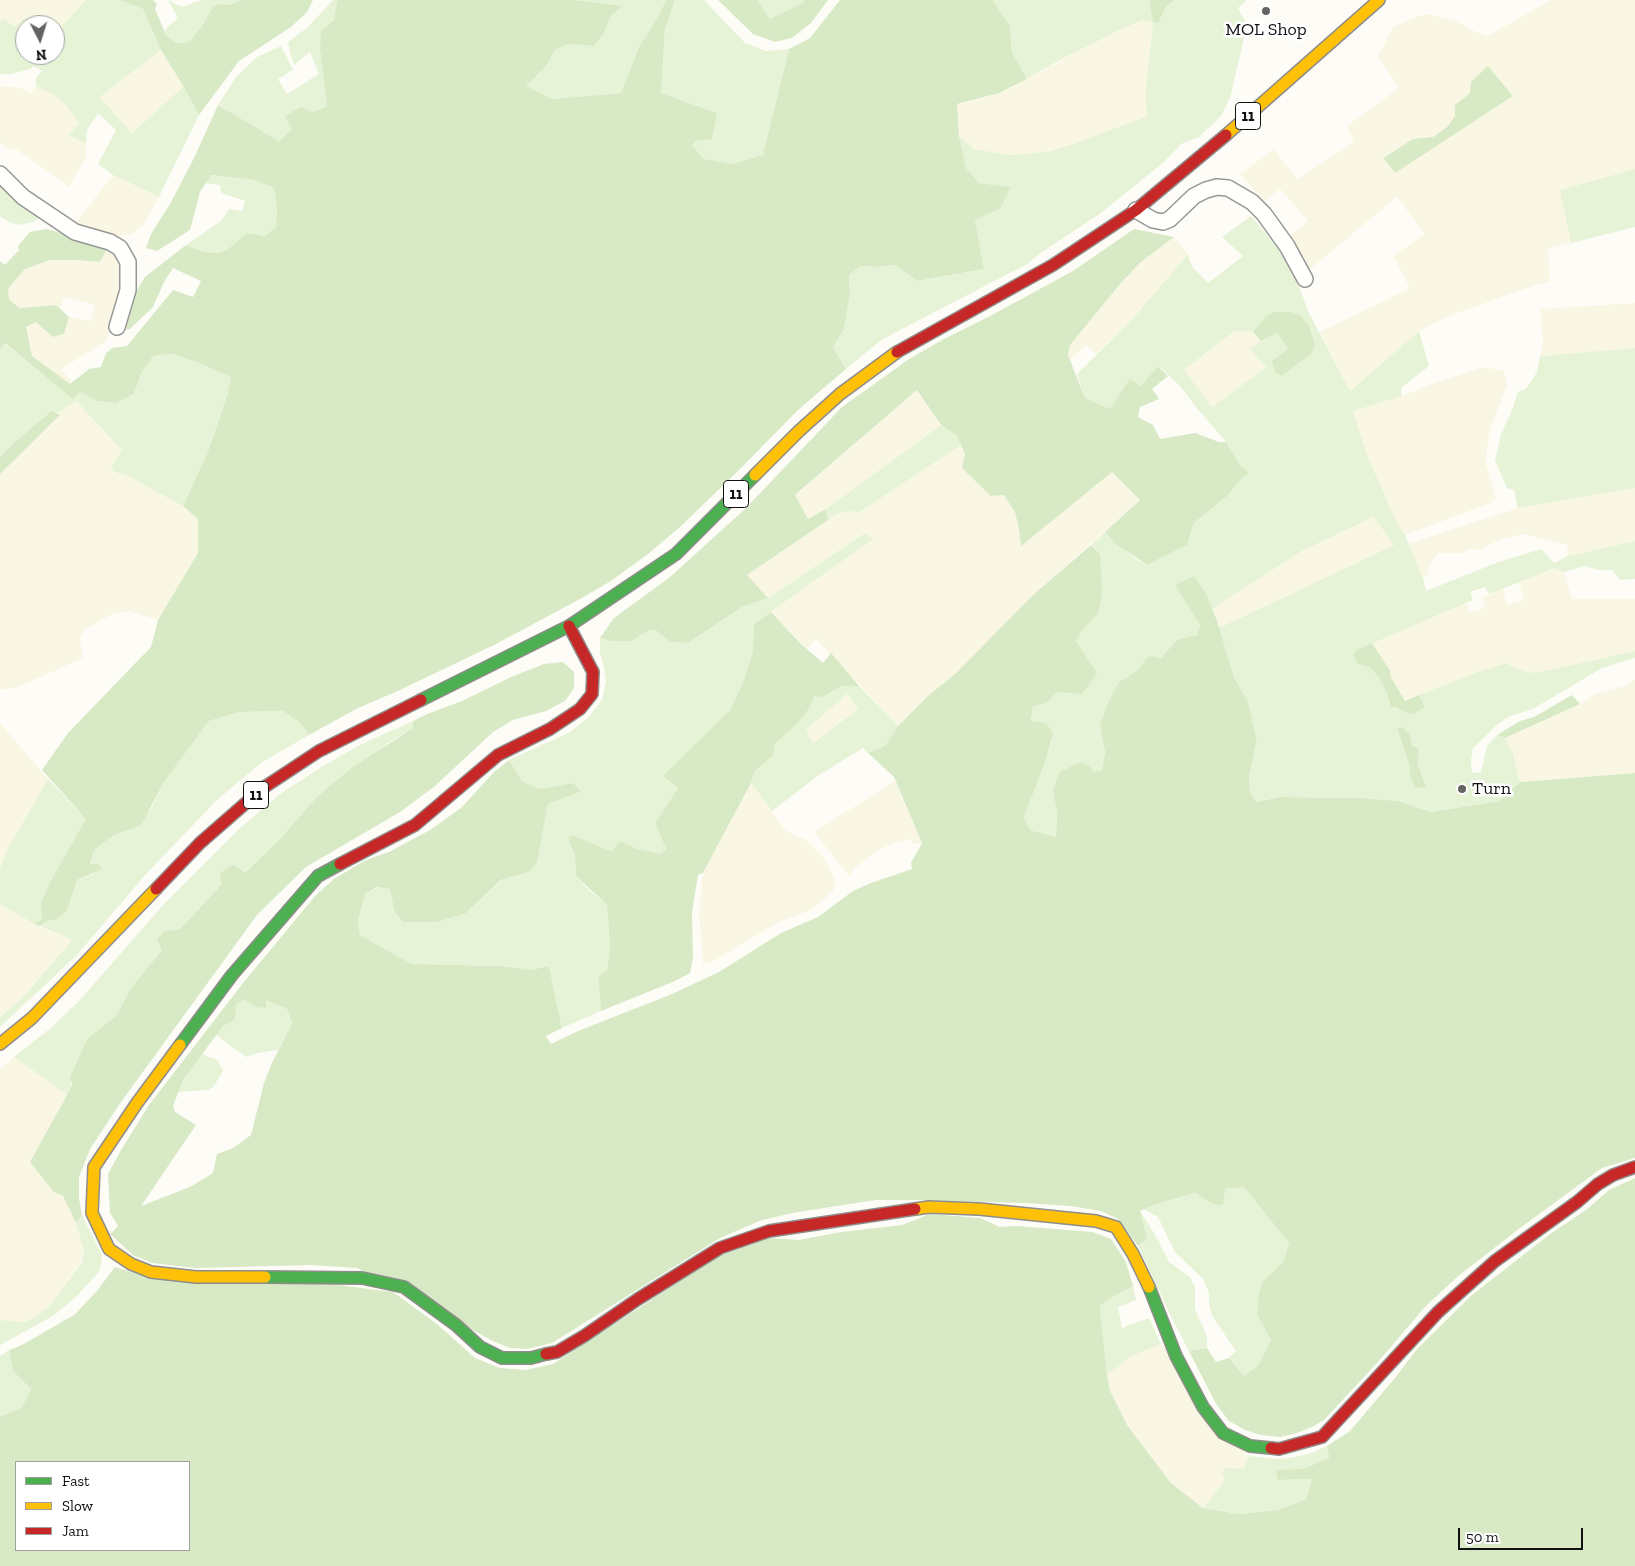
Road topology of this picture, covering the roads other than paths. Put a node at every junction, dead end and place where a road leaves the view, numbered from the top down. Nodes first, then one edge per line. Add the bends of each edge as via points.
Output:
1 (1379, 0) edge
2 (0, 174) edge
3 (1136, 210) junction
4 (1305, 278) dead end
5 (118, 327) dead end
6 (569, 626) junction
7 (0, 1044) edge
8 (1635, 1167) edge

1 - 3 street, 11
2 - 5 street via 23,197 74,232 120,248 128,262 128,290
3 - 4 street via 1163,222 1194,196 1217,187 1228,188 1252,202 1264,214
3 - 6 street, 11 via 1053,265 896,353 840,394 676,554
6 - 7 street, 11 via 319,751 263,788 200,843 32,1018
6 - 8 street via 593,672 592,694 580,709 550,729 498,755 414,825 318,876 232,975 132,1111 94,1167 92,1213 110,1249 131,1264 151,1272 196,1277 362,1278 404,1287 480,1347 502,1358 531,1358 557,1352 571,1344 720,1248 769,1231 928,1207 1096,1221 1116,1227 1134,1254 1176,1356 1203,1407 1224,1434 1250,1446 1279,1449 1322,1437 1438,1312 1495,1261 1598,1184

